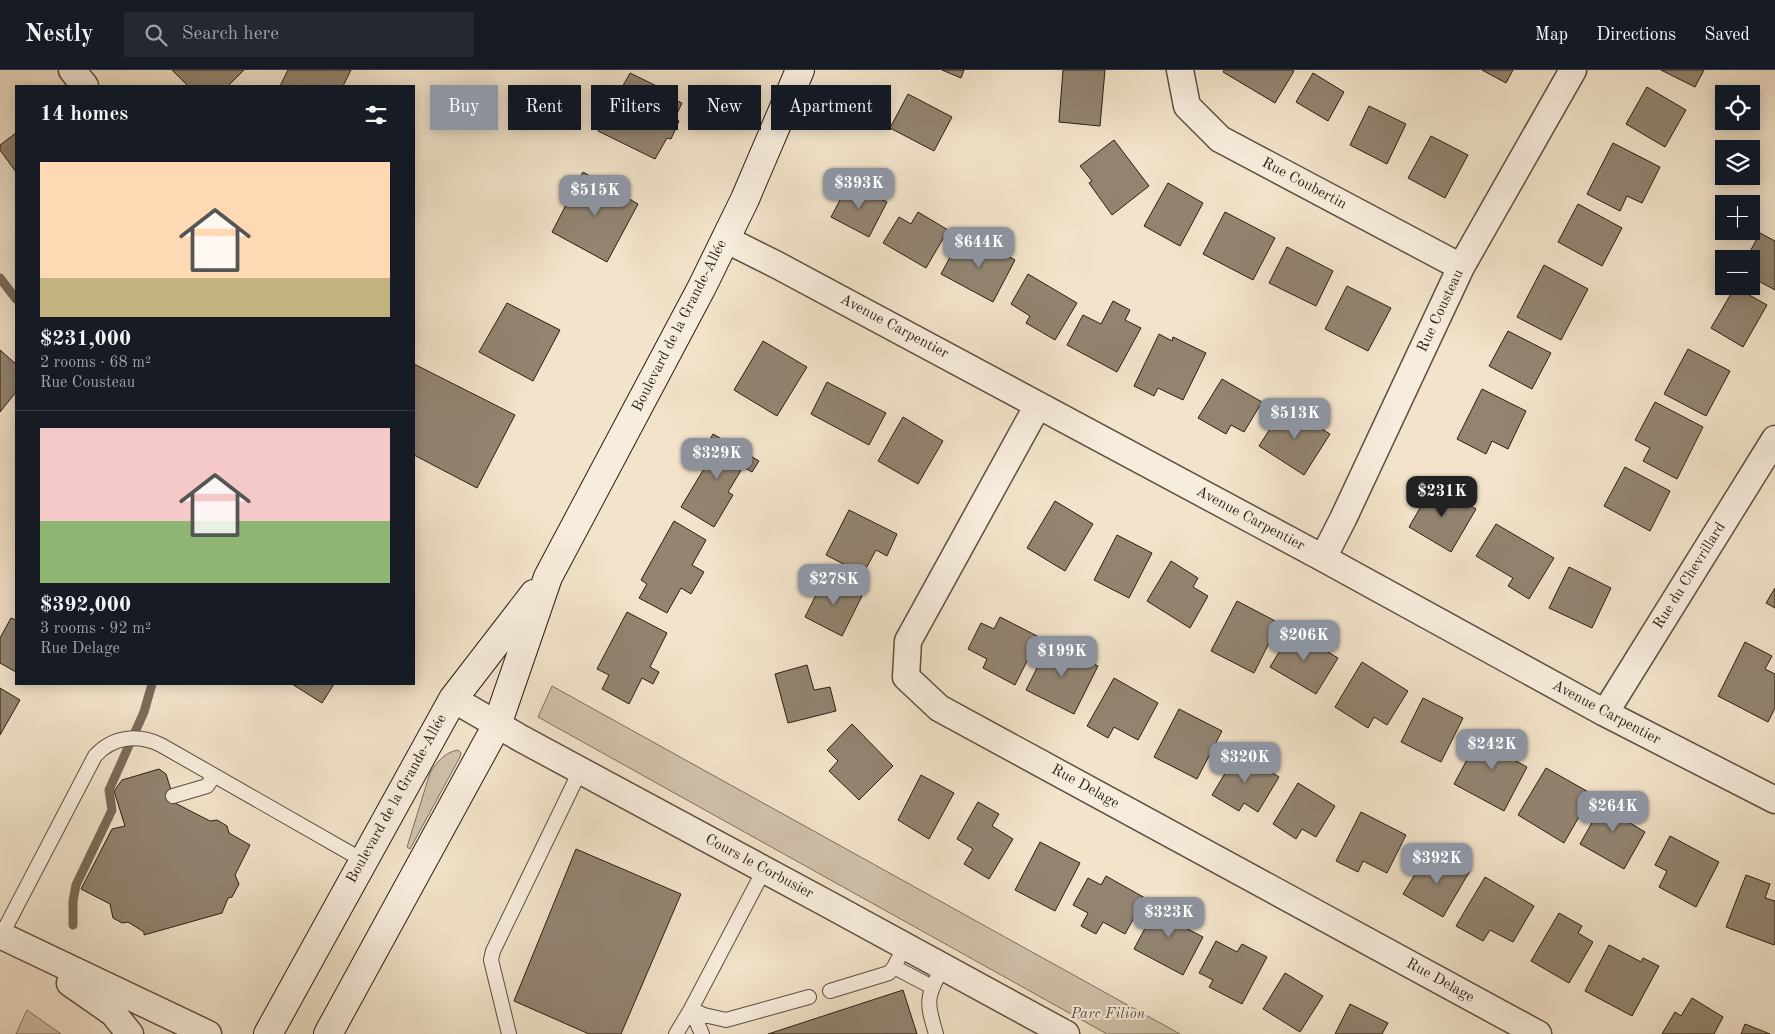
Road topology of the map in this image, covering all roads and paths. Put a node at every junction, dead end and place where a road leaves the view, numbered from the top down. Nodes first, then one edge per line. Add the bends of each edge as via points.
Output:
1 (72, 70) edge
2 (800, 70) edge
3 (1180, 70) edge
4 (1573, 70) edge
5 (83, 85) edge
6 (726, 238) junction
7 (1461, 267) junction
8 (1038, 405) junction
9 (1775, 439) edge
10 (1323, 558) junction
11 (548, 577) junction
12 (452, 699) junction
13 (1605, 713) junction
14 (497, 725) junction
15 (580, 771) junction
16 (214, 776) junction
17 (173, 796) dead end
18 (1775, 800) edge
19 (364, 861) junction
20 (764, 870) junction
21 (0, 935) edge
22 (900, 957) junction
23 (938, 977) junction
24 (830, 991) dead end
25 (809, 997) dead end
26 (691, 1009) junction
27 (1055, 1031) edge
28 (130, 1034) edge
29 (208, 1034) edge
30 (268, 1034) edge
31 (328, 1034) edge
32 (509, 1034) edge
33 (676, 1034) edge
34 (702, 1034) edge
35 (936, 1034) edge
36 (1538, 1034) edge

1 - 5 street
2 - 6 street, Boulevard de la Grande-Allée
3 - 7 street, Rue Coubertin via 1187,106 1220,139
4 - 7 street, Rue Cousteau
6 - 8 street, Avenue Carpentier
6 - 11 street, Boulevard de la Grande-Allée
7 - 10 street, Rue Cousteau
8 - 10 street, Avenue Carpentier
8 - 36 street, Rue Delage via 908,641 906,677 939,708
9 - 13 street, Rue du Chevrillard
10 - 13 street, Avenue Carpentier
11 - 12 street, Boulevard de la Grande-Allée
11 - 14 street, Boulevard de la Grande-Allée
12 - 14 street, Cours le Corbusier
12 - 19 street, Boulevard de la Grande-Allée
13 - 18 street, Avenue Carpentier
14 - 15 street, Cours le Corbusier
14 - 31 street, Boulevard de la Grande-Allée
15 - 20 street, Cours le Corbusier
15 - 32 lane via 491,960
16 - 17 lane via 207,786
16 - 19 lane
16 - 21 lane via 161,745 140,738 123,739 99,750
19 - 30 street, Boulevard de la Grande-Allée
20 - 22 street, Cours le Corbusier
20 - 26 lane
21 - 28 street via 113,1013
21 - 29 street
22 - 23 street, Cours le Corbusier
22 - 24 lane via 888,972
23 - 27 street, Cours le Corbusier
23 - 35 lane via 928,1005
25 - 26 lane via 726,1020
26 - 33 lane
26 - 34 lane

